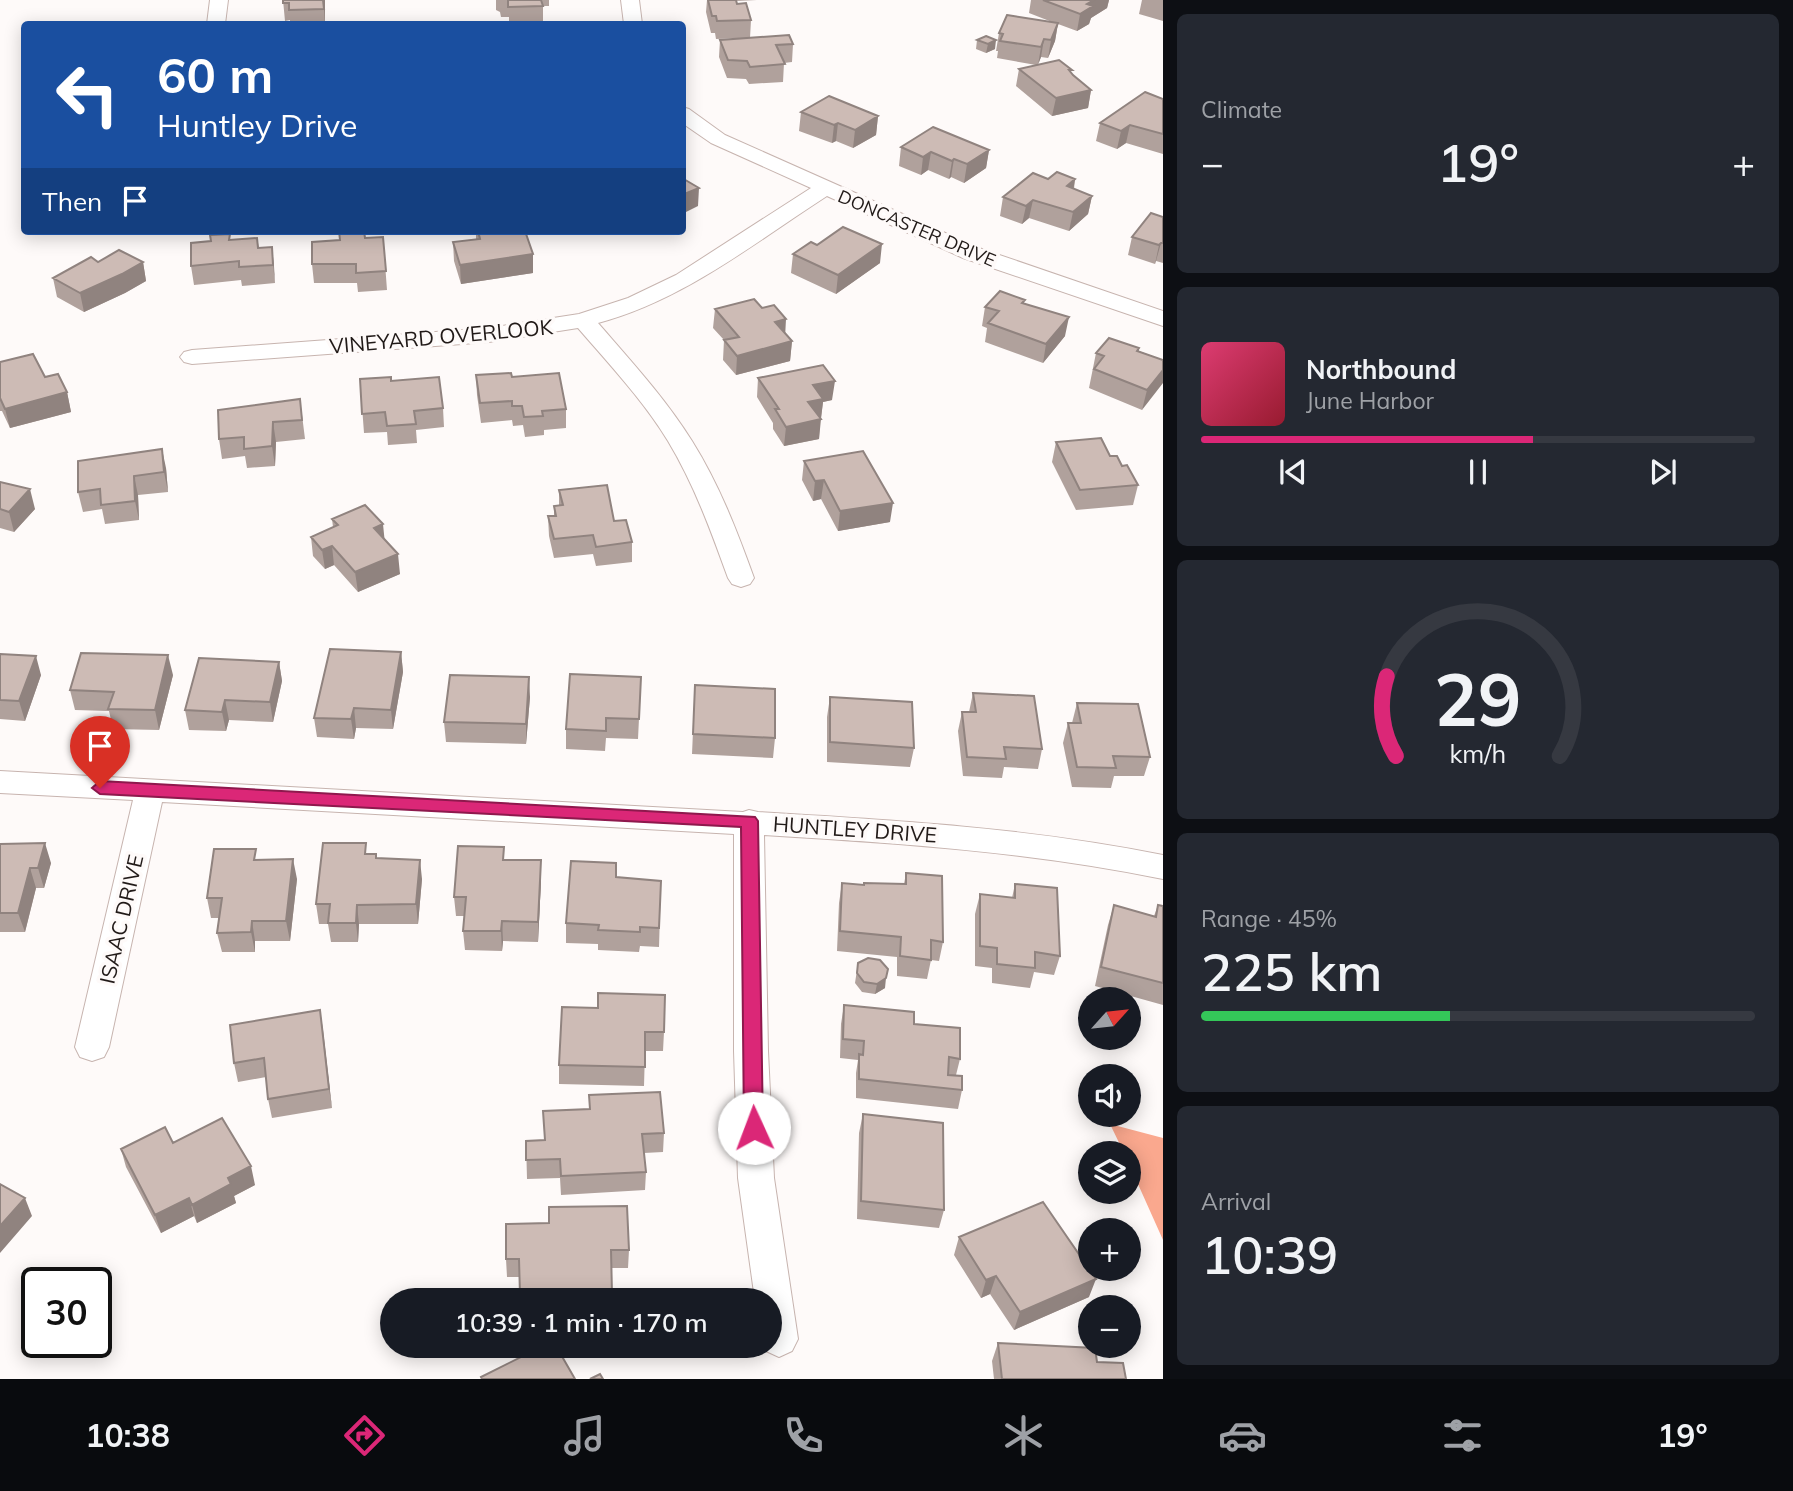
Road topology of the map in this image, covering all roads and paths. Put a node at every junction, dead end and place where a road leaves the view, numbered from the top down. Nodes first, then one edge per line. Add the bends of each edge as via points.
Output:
1 (219, 0) edge
2 (630, 0) edge
3 (216, 21) edge
4 (633, 21) edge
5 (686, 116) edge
6 (824, 188) junction
7 (584, 320) junction
8 (1163, 320) edge
9 (191, 357) dead end
10 (741, 578) dead end
11 (0, 782) edge
12 (150, 790) junction
13 (749, 821) junction
14 (1163, 867) edge
15 (92, 1047) dead end
16 (772, 1288) edge

1 - 3 street
2 - 4 street
5 - 6 street, DONCASTER DRIVE via 718,139
6 - 7 street, VINEYARD OVERLOOK via 678,281 636,303
6 - 8 street, DONCASTER DRIVE via 971,253
7 - 9 street, VINEYARD OVERLOOK via 489,335
7 - 10 street via 650,399 690,457
11 - 12 street, HUNTLEY DRIVE
12 - 13 street, HUNTLEY DRIVE
12 - 15 street, ISAAC DRIVE
13 - 14 street, HUNTLEY DRIVE via 938,834 1084,851
13 - 16 street via 756,1178

